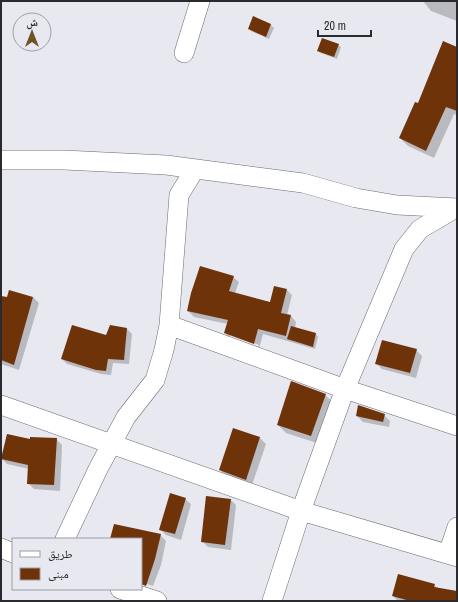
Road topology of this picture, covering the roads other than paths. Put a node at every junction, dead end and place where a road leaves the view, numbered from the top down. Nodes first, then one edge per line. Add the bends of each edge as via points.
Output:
1 (200, 1) edge
2 (184, 53) dead end
3 (1, 160) edge
4 (195, 169) junction
5 (456, 208) edge
6 (169, 325) junction
7 (345, 389) junction
8 (1, 405) edge
9 (457, 426) edge
10 (112, 444) junction
11 (301, 511) junction
12 (457, 527) edge
13 (65, 538) edge
14 (1, 548) edge
15 (12, 553) edge
16 (452, 556) edge
17 (123, 590) edge
18 (158, 601) edge
19 (272, 601) edge

1 - 2 street
3 - 4 street via 80,161
4 - 5 street via 303,183 356,198 397,205
4 - 6 street via 179,196
5 - 7 street via 420,229 404,249
6 - 7 street
6 - 10 street via 155,380 126,417
7 - 9 street
7 - 11 street
8 - 10 street
10 - 11 street
10 - 13 street
11 - 16 street
11 - 19 street
12 - 16 street
14 - 15 street
17 - 18 street

